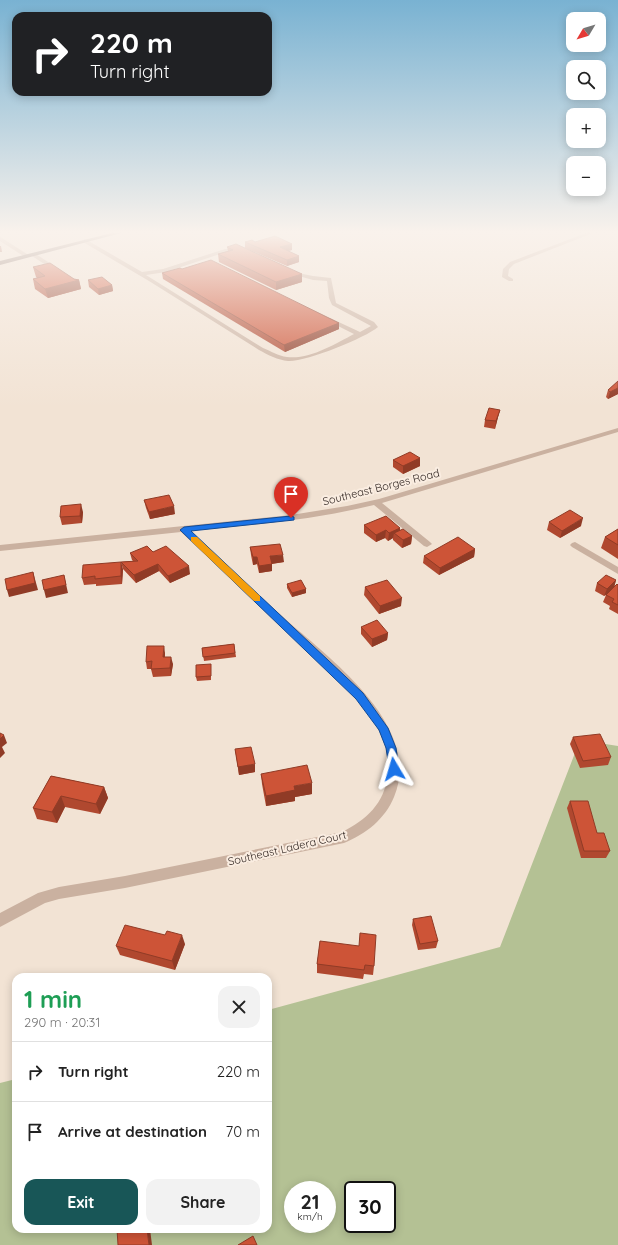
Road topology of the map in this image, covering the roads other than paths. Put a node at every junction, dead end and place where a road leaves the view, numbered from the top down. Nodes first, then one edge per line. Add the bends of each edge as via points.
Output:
1 (167, 291) edge
2 (331, 291) edge
3 (320, 315) edge
4 (359, 334) junction
5 (618, 430) edge
6 (376, 502) junction
7 (184, 530) junction
8 (427, 544) dead end
9 (575, 545) dead end
10 (0, 548) edge
11 (618, 572) edge
12 (0, 920) edge

1 - 4 street via 278,357 294,359 312,355
2 - 4 street via 334,304 372,323 375,327
3 - 4 street
5 - 6 street, Southeast Borges Road
6 - 7 street, Southeast Borges Road via 291,518
6 - 8 street
7 - 10 street, Southeast Borges Road
7 - 12 street, Southeast Ladera Court via 360,696 378,720 391,748 394,769 390,794 384,807 374,820 344,837 59,893 43,897
9 - 11 street

